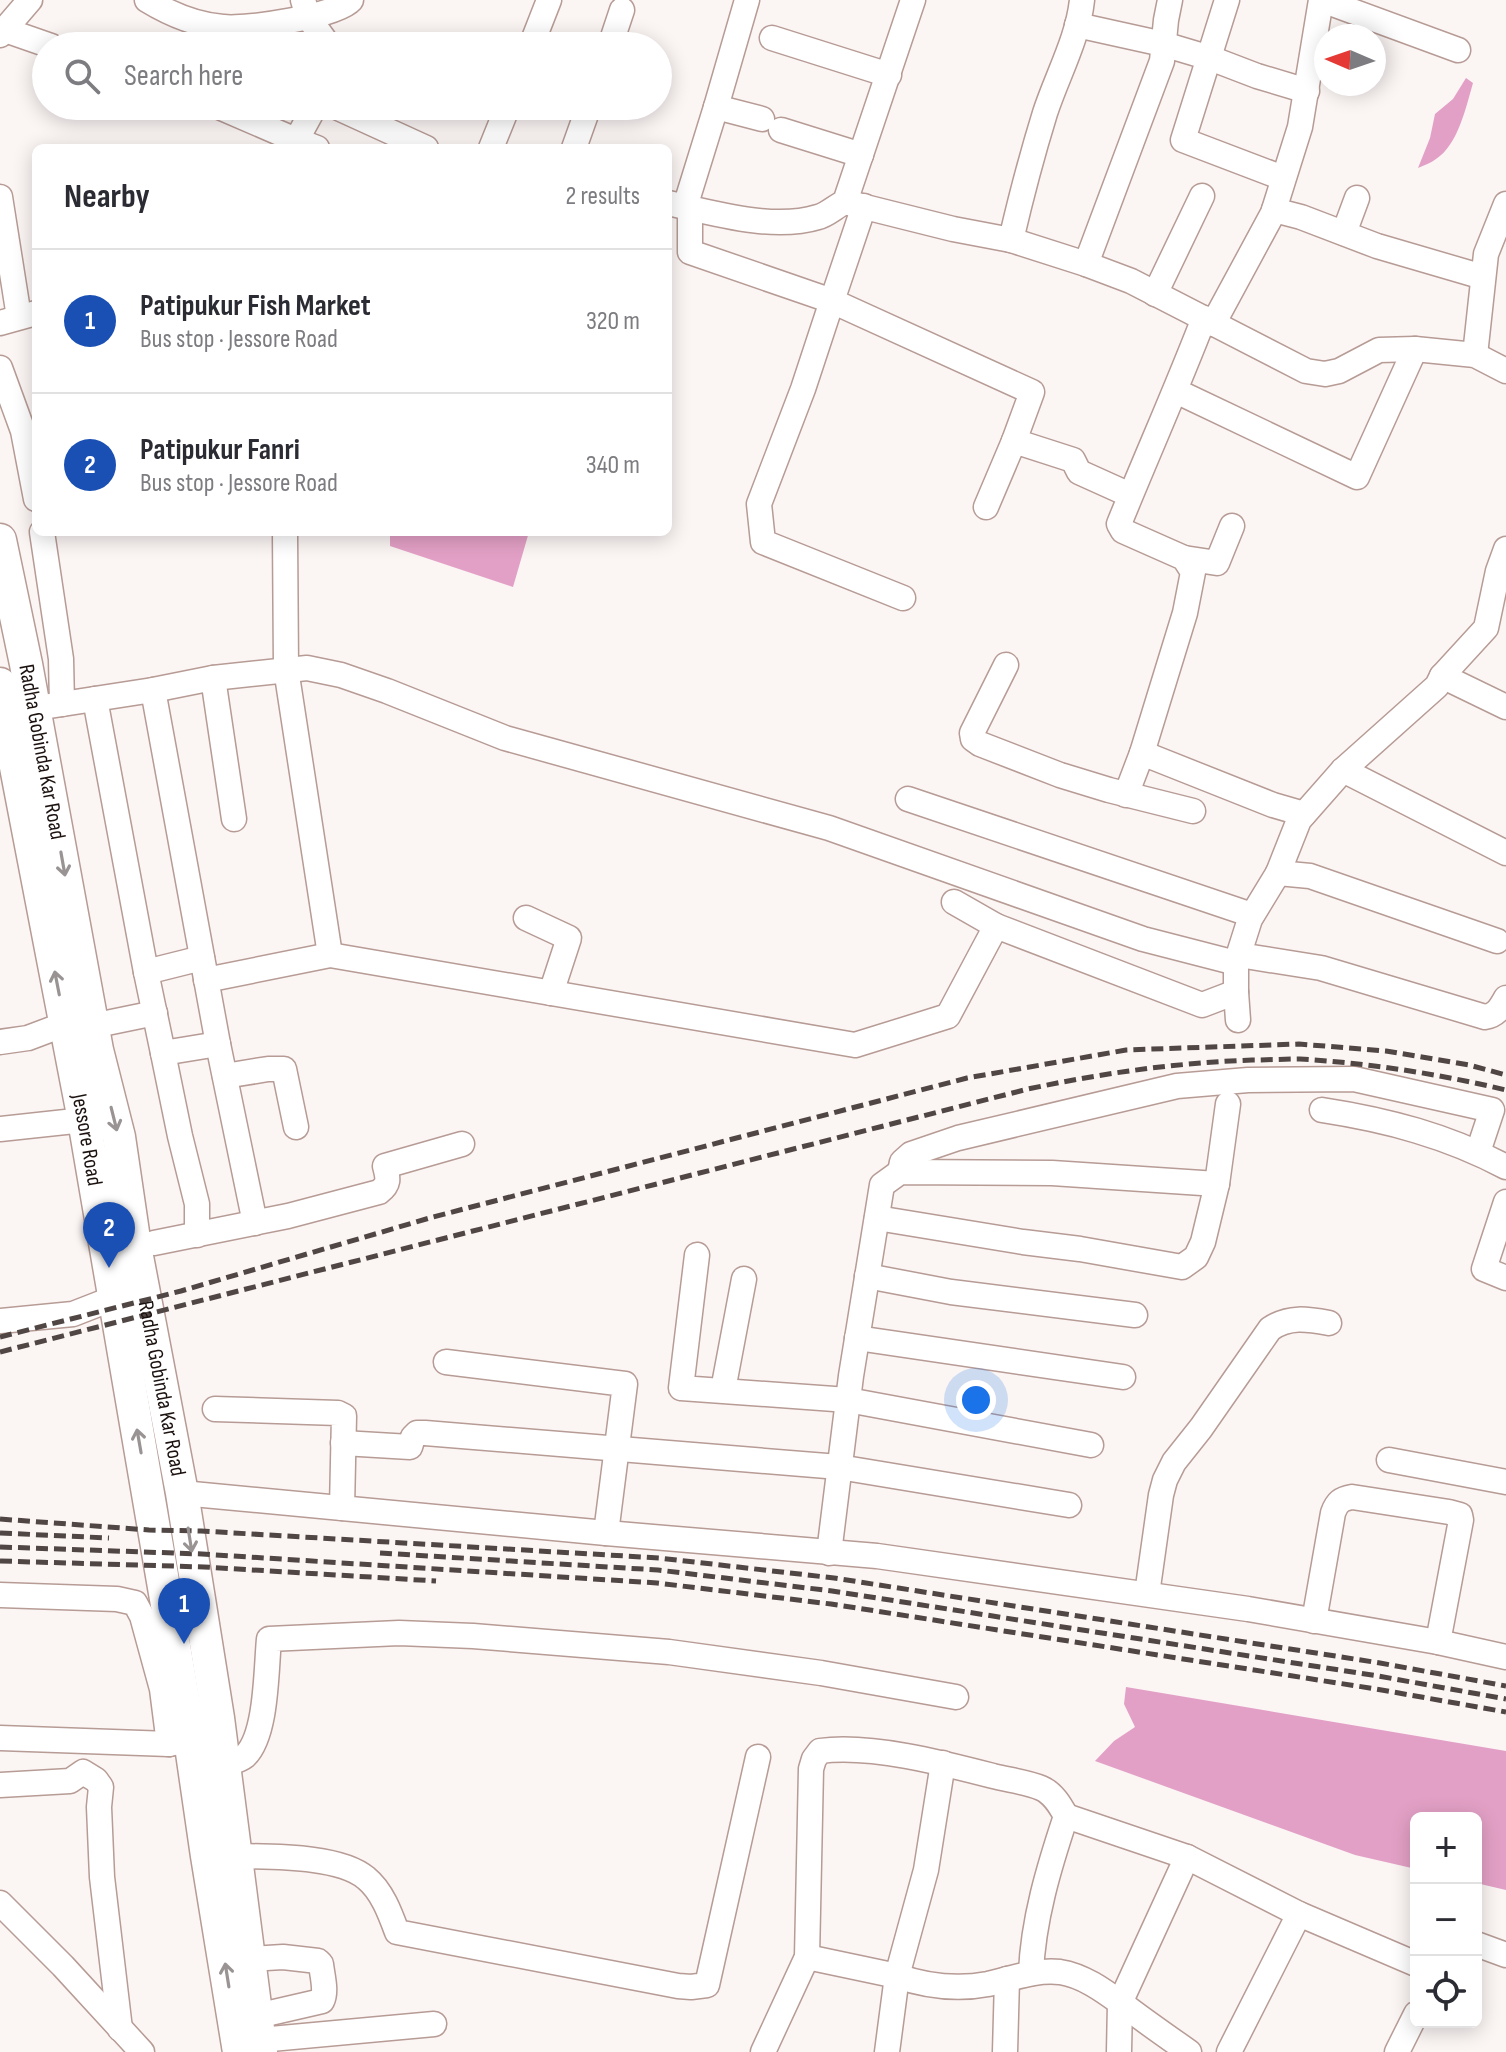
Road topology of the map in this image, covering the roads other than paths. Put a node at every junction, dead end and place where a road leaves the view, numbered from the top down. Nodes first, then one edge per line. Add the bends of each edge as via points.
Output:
1 (30, 0) edge
2 (147, 0) edge
3 (351, 0) edge
4 (549, 0) edge
5 (747, 0) edge
6 (913, 0) edge
7 (1170, 0) edge
8 (1227, 0) edge
9 (1322, 0) edge
10 (1077, 7) edge
11 (306, 8) edge
12 (622, 10) dead end
13 (3, 32) edge
14 (321, 32) edge
15 (536, 32) edge
16 (615, 32) edge
17 (772, 38) dead end
18 (32, 40) edge
19 (1163, 44) junction
20 (1458, 50) dead end
21 (1210, 58) junction
22 (889, 75) junction
23 (1307, 91) junction
24 (716, 107) junction
25 (248, 120) edge
26 (309, 120) edge
27 (357, 120) edge
28 (502, 120) edge
29 (584, 120) edge
30 (394, 142) edge
31 (298, 143) edge
32 (493, 144) edge
33 (575, 144) edge
34 (861, 155) junction
35 (1283, 178) junction
36 (1202, 196) dead end
37 (0, 197) edge
38 (1357, 198) dead end
39 (854, 204) junction
40 (1506, 204) edge
41 (681, 206) edge
42 (1274, 210) junction
43 (1344, 233) junction
44 (1011, 240) junction
45 (1086, 264) junction
46 (1491, 271) edge
47 (1155, 294) junction
48 (832, 301) junction
49 (18, 318) edge
50 (1208, 321) junction
51 (1415, 349) junction
52 (1475, 355) junction
53 (0, 368) edge
54 (1506, 371) edge
55 (1176, 391) junction
56 (1014, 441) junction
57 (32, 478) edge
58 (1130, 495) junction
59 (986, 507) dead end
60 (1232, 526) dead end
61 (43, 536) edge
62 (285, 536) edge
63 (0, 540) edge
64 (1506, 549) edge
65 (1184, 558) junction
66 (903, 598) dead end
67 (1498, 616) edge
68 (1006, 665) dead end
69 (286, 669) junction
70 (1442, 676) junction
71 (213, 678) junction
72 (153, 690) junction
73 (95, 699) junction
74 (25, 703) edge
75 (1506, 707) edge
76 (1142, 753) junction
77 (1343, 770) junction
78 (1126, 795) junction
79 (908, 799) dead end
80 (1193, 811) dead end
81 (1304, 814) junction
82 (234, 819) dead end
83 (1506, 853) edge
84 (1278, 873) junction
85 (954, 902) dead end
86 (1252, 915) junction
87 (526, 918) dead end
88 (996, 926) junction
89 (1497, 941) dead end
90 (330, 955) junction
91 (1238, 959) junction
92 (204, 969) junction
93 (146, 972) junction
94 (1236, 992) junction
95 (551, 993) junction
96 (1506, 998) edge
97 (155, 1013) junction
98 (1238, 1020) dead end
99 (81, 1037) junction
100 (0, 1042) edge
101 (218, 1044) junction
102 (163, 1053) junction
103 (225, 1076) junction
104 (1228, 1104) dead end
105 (1322, 1110) dead end
106 (84, 1120) junction
107 (296, 1127) dead end
108 (0, 1129) edge
109 (462, 1144) dead end
110 (1478, 1152) junction
111 (1506, 1167) edge
112 (900, 1172) junction
113 (1217, 1184) junction
114 (1506, 1202) edge
115 (877, 1218) junction
116 (255, 1223) junction
117 (197, 1235) junction
118 (154, 1243) dead end
119 (697, 1255) dead end
120 (867, 1276) junction
121 (1506, 1278) edge
122 (744, 1279) dead end
123 (114, 1298) junction
124 (1135, 1315) dead end
125 (0, 1321) edge
126 (1329, 1323) dead end
127 (857, 1338) junction
128 (446, 1362) dead end
129 (1123, 1377) dead end
130 (723, 1390) junction
131 (848, 1400) junction
132 (215, 1409) dead end
133 (343, 1443) junction
134 (1091, 1445) dead end
135 (617, 1449) junction
136 (1389, 1460) dead end
137 (839, 1467) junction
138 (1506, 1482) edge
139 (182, 1493) junction
140 (1069, 1505) dead end
141 (342, 1508) junction
142 (606, 1533) junction
143 (829, 1553) junction
144 (1147, 1594) junction
145 (0, 1595) edge
146 (1314, 1621) junction
147 (1438, 1642) junction
148 (1506, 1657) edge
149 (956, 1697) dead end
150 (0, 1738) edge
151 (194, 1754) junction
152 (758, 1757) dead end
153 (943, 1763) junction
154 (0, 1785) edge
155 (1066, 1816) junction
156 (236, 1856) junction
157 (1187, 1857) junction
158 (0, 1903) edge
159 (1299, 1914) junction
160 (1482, 1946) edge
161 (1506, 1955) edge
162 (807, 1957) junction
163 (249, 1959) junction
164 (1410, 1961) edge
165 (1031, 1973) junction
166 (897, 1976) junction
167 (1007, 1979) junction
168 (1120, 2003) junction
169 (434, 2024) dead end
170 (1410, 2026) edge
171 (120, 2029) junction
172 (254, 2040) edge
173 (142, 2052) edge
174 (763, 2052) edge
175 (887, 2052) edge
176 (1005, 2052) edge
177 (1119, 2052) edge
178 (1189, 2052) edge
179 (1229, 2052) edge
180 (1397, 2052) edge

1 - 13 street
2 - 11 street via 195,22 226,28
3 - 11 street via 346,6
4 - 15 street
5 - 24 street
6 - 22 street
7 - 19 street
8 - 21 street
9 - 20 street
9 - 23 street
10 - 19 street
10 - 44 street
11 - 14 street
12 - 16 street
13 - 18 street
17 - 22 street
19 - 21 street
19 - 45 street via 1162,61
21 - 23 street
21 - 35 street via 1183,140
22 - 34 street
23 - 35 street
24 - 34 street
24 - 41 street
25 - 31 street
26 - 31 street
27 - 30 street
28 - 32 street
29 - 33 street
34 - 39 street
35 - 42 street
36 - 47 street
37 - 49 street
38 - 43 street
39 - 41 street via 785,223
39 - 44 street
39 - 48 street
40 - 46 street via 1486,254
41 - 48 street via 690,252
42 - 43 street
42 - 50 street
43 - 46 street via 1377,246
44 - 45 street
45 - 47 street
46 - 52 street
47 - 50 street
48 - 56 street via 1032,392
48 - 66 street via 759,504 763,542
50 - 51 street via 1306,371 1325,374 1379,350
50 - 55 street
51 - 52 street
51 - 55 street via 1357,477
52 - 54 street
53 - 57 street via 23,431
55 - 58 street
56 - 58 street via 1073,460 1079,472
56 - 59 street
58 - 65 street via 1119,527
60 - 65 street via 1217,563
61 - 74 street via 61,659
62 - 69 street
63 - 74 main road, Radha Gobinda Kar Road
64 - 67 street via 1498,571
65 - 76 street via 1193,572 1185,613
67 - 70 street
68 - 78 street via 973,739
69 - 71 street
69 - 90 street
69 - 91 street via 341,675 505,738 829,828 1143,939
70 - 75 street
70 - 77 street
71 - 72 street
71 - 82 street
72 - 73 street
72 - 92 street
73 - 74 street
73 - 93 street
74 - 99 main road, Jessore Road
76 - 78 street
76 - 81 street
77 - 81 street
77 - 83 street
78 - 80 street
79 - 86 street
81 - 84 street
84 - 86 street
84 - 89 street via 1310,876
85 - 88 street
86 - 91 street
87 - 95 street via 569,938
88 - 94 street via 1202,1005
88 - 95 street via 948,1016 855,1045
90 - 92 street
90 - 95 street
91 - 94 street
91 - 96 street via 1321,968 1485,1017 1498,1011
92 - 93 street
92 - 101 street
93 - 97 street
94 - 98 street
97 - 99 street
97 - 102 street
99 - 100 street
99 - 106 main road, Jessore Road
99 -> 139 main road, Radha Gobinda Kar Road via 119,1137
101 - 102 street
101 - 103 street
102 - 117 street via 197,1204
103 - 107 street via 284,1069
103 - 116 street
104 - 113 street
105 - 110 street via 1426,1132
106 - 108 street
106 - 123 main road, Jessore Road
109 - 116 street via 385,1166 388,1182 379,1192
110 - 111 street
110 - 112 street via 1492,1110 1354,1079 1248,1080 1177,1086 958,1138 911,1154
112 - 113 street via 1052,1173
112 - 115 street via 882,1185
113 - 115 street via 1203,1242 1196,1257 1182,1267
114 - 121 street via 1484,1269
115 - 120 street
116 - 117 street
117 - 118 street
119 - 130 street via 681,1388
120 - 124 street
120 - 127 street
122 - 130 street
123 - 125 street via 73,1314
151 -> 123 main road, Jessore Road
126 - 144 street via 1304,1318 1270,1329 1174,1462 1161,1495
127 - 129 street
127 - 131 street
128 - 135 street via 625,1384
130 - 131 street
131 - 134 street
131 - 137 street
132 - 133 street via 338,1413 344,1416
133 - 135 street via 410,1447 417,1433
133 - 141 street
135 - 137 street
135 - 142 street
136 - 138 street
137 - 140 street
137 - 143 street
139 - 141 street
139 -> 151 main road, Radha Gobinda Kar Road
141 - 142 street
142 - 143 street
143 - 144 street
144 - 146 street
145 - 151 street via 135,1603 162,1689
146 - 147 street
146 - 147 street via 1333,1513 1342,1499 1449,1512 1461,1520
147 - 148 street
149 - 151 street via 653,1651 399,1633 279,1638 269,1639 262,1725 254,1743 243,1757
150 - 151 street
151 - 156 main road, Radha Gobinda Kar Road
172 -> 151 main road
152 - 156 street via 707,1985 678,1986 397,1932 387,1906 366,1878 344,1866
153 - 155 street via 1044,1789
153 - 162 street via 832,1749 820,1751 814,1759
153 - 166 street via 926,1870
154 - 171 street via 70,1781 83,1772 101,1787 102,1877
155 - 157 street
155 - 165 street via 1041,1900
156 - 163 main road, Radha Gobinda Kar Road
157 - 159 street
157 - 168 street
158 - 171 street
159 - 164 street
159 - 179 street
160 - 161 street
162 - 166 street
162 - 174 street
163 - 172 main road, Radha Gobinda Kar Road
163 - 172 street via 318,1961 325,1996
165 - 167 street
165 - 168 street via 1071,1974
166 - 167 street via 959,1987
166 - 175 street
167 - 176 street
168 - 177 street
168 - 178 street
169 - 172 street
170 - 180 street
171 - 173 street

